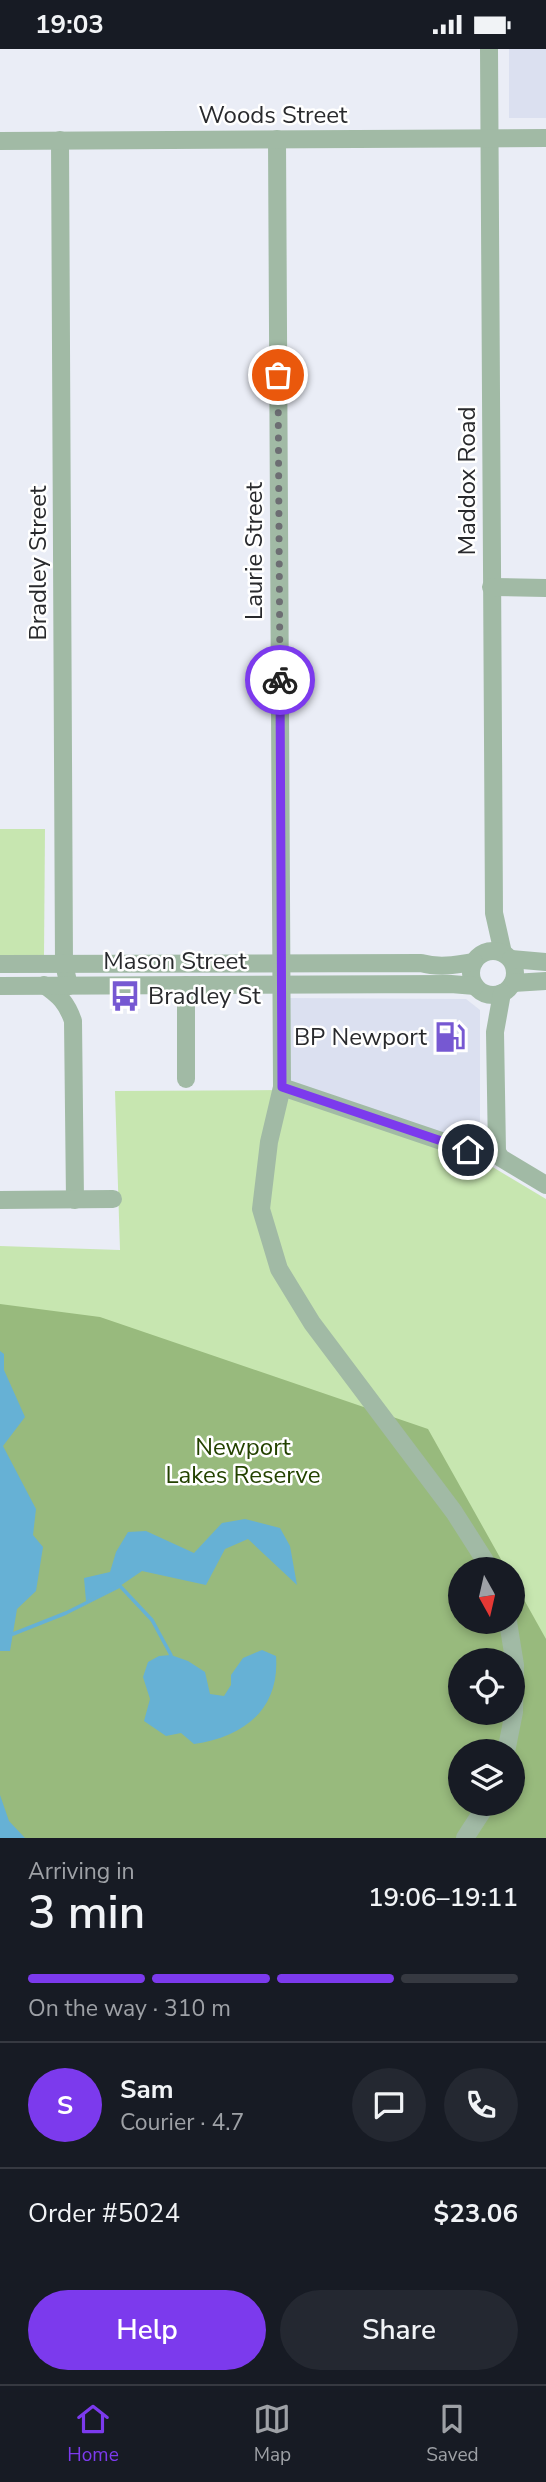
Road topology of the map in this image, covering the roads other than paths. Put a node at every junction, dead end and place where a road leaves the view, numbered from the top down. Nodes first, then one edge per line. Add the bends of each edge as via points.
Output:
1 (489, 49) edge
2 (490, 138) junction
3 (546, 138) edge
4 (277, 139) junction
5 (60, 140) junction
6 (0, 141) edge
7 (491, 587) junction
8 (546, 588) edge
9 (494, 913) junction
10 (507, 956) junction
11 (479, 958) junction
12 (546, 962) edge
13 (281, 963) junction
14 (0, 964) edge
15 (64, 964) junction
16 (546, 981) edge
17 (44, 985) junction
18 (186, 985) junction
19 (281, 985) junction
20 (0, 986) edge
21 (69, 986) junction
22 (494, 989) junction
23 (186, 1079) dead end
24 (282, 1087) junction
25 (468, 1150) dead end
26 (546, 1185) edge
27 (113, 1199) dead end
28 (0, 1200) edge
29 (75, 1200) junction
30 (483, 1557) edge
31 (510, 1635) edge
32 (509, 1739) edge
33 (480, 1816) edge
34 (466, 1838) edge

1 - 2 street, Maddox Road
2 - 3 street, Woods Street
2 - 4 street, Woods Street
2 - 7 street, Maddox Road
4 - 5 street, Woods Street
4 - 13 street, Laurie Street
5 - 6 street, Woods Street
5 - 15 street, Bradley Street
7 - 8 street
7 - 9 street, Maddox Road
9 - 10 street, Maddox Road
9 - 11 street, Maddox Road
10 - 11 street via 490,951
10 - 12 street
10 - 22 street via 515,971
11 - 13 street, Mason Street via 449,966
11 - 22 street via 471,974
13 - 15 street, Mason Street
13 - 19 street, Laurie Street
14 - 15 street, Mason Street
15 - 21 street, Bradley Street
16 - 22 street, Mason Street
17 - 20 street, Mason Street
17 - 21 street, Mason Street
17 - 29 street via 69,1007 73,1021
18 - 19 street, Mason Street
18 - 21 street, Mason Street
18 - 23 street
19 - 22 street, Mason Street via 451,984
19 - 24 street, Laurie Street
22 - 26 street via 497,1152
24 - 25 street
24 - 30 street, Laurie Street via 261,1209 279,1269 312,1323
27 - 29 street
28 - 29 street
31 - 32 street via 515,1665
33 - 34 street

